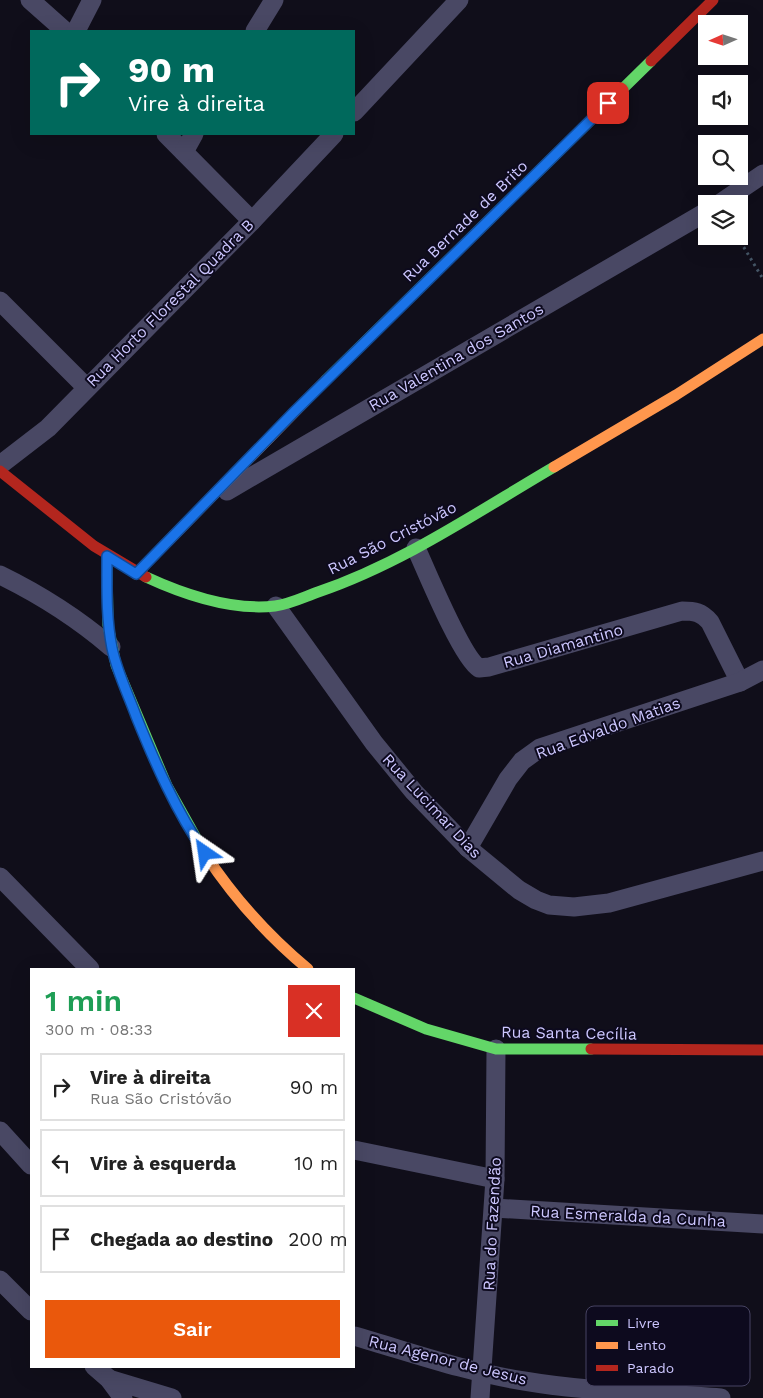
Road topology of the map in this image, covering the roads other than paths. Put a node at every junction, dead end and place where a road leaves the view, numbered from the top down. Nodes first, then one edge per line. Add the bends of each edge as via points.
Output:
1 (30, 0) edge
2 (92, 0) edge
3 (274, 0) edge
4 (459, 0) edge
5 (713, 0) edge
6 (64, 30) edge
7 (77, 30) edge
8 (256, 30) edge
9 (355, 111) edge
10 (167, 135) edge
11 (193, 135) edge
12 (333, 135) edge
13 (184, 152) junction
14 (763, 174) edge
15 (732, 195) edge
16 (698, 217) edge
17 (252, 221) junction
18 (0, 301) edge
19 (763, 340) edge
20 (86, 387) junction
21 (0, 465) edge
22 (0, 471) edge
23 (206, 503) junction
24 (416, 548) junction
25 (107, 556) junction
26 (136, 574) junction
27 (0, 575) edge
28 (276, 606) junction
29 (111, 647) junction
30 (763, 670) edge
31 (740, 682) junction
32 (468, 848) junction
33 (763, 861) edge
34 (0, 877) edge
35 (89, 968) edge
36 (307, 968) edge
37 (355, 998) edge
38 (496, 1049) junction
39 (763, 1050) edge
40 (0, 1131) edge
41 (355, 1150) edge
42 (30, 1164) edge
43 (495, 1179) junction
44 (494, 1208) junction
45 (763, 1224) edge
46 (0, 1280) edge
47 (30, 1310) edge
48 (355, 1336) edge
49 (96, 1368) edge
50 (483, 1373) junction
51 (109, 1379) junction
52 (124, 1398) edge
53 (172, 1398) edge
54 (480, 1398) edge
55 (721, 1398) edge

1 - 6 street
2 - 7 street
3 - 8 street
4 - 9 street
5 - 23 street, Rua Bernade de Brito via 294,412
10 - 13 street
11 - 13 street
12 - 17 street, Rua Horto Florestal Quadra B
13 - 17 street
14 - 15 street
16 - 23 street, Rua Valentina dos Santos
17 - 20 street, Rua Horto Florestal Quadra B
18 - 20 street
19 - 24 street, Rua São Cristóvão
20 - 21 street, Rua Horto Florestal Quadra B via 48,428
22 - 25 street, Rua São Cristóvão
23 - 26 street, Rua Bernade de Brito
24 - 28 street, Rua São Cristóvão via 329,589
24 - 31 street, Rua Diamantino via 469,658 479,668 693,611 703,613 710,622
25 - 26 street, Rua São Cristóvão
25 - 29 street via 106,596
26 - 28 street, Rua São Cristóvão via 204,599
27 - 29 street via 33,591 82,622
28 - 32 street, Rua Lucimar Dias via 374,743 414,792
29 - 36 street via 150,751 194,838 263,932
30 - 31 street, Rua Edvaldo Matias
31 - 32 street, Rua Edvaldo Matias via 540,748 522,761 508,779
32 - 33 street, Rua Lucimar Dias via 536,900 549,905 574,907 609,903
34 - 35 street
37 - 38 street, Rua Santa Cecília via 426,1029
38 - 39 street, Rua Santa Cecília
38 - 43 street, Rua do Fazendão
40 - 42 street
41 - 43 street
43 - 44 street, Rua do Fazendão
44 - 45 street, Rua Esmeralda da Cunha
44 - 50 street, Rua do Fazendão
46 - 47 street
48 - 50 street, Rua Agenor de Jesus
49 - 51 street
50 - 54 street, Rua do Fazendão
50 - 55 street, Rua Agenor de Jesus via 588,1389
51 - 52 street
51 - 53 street

